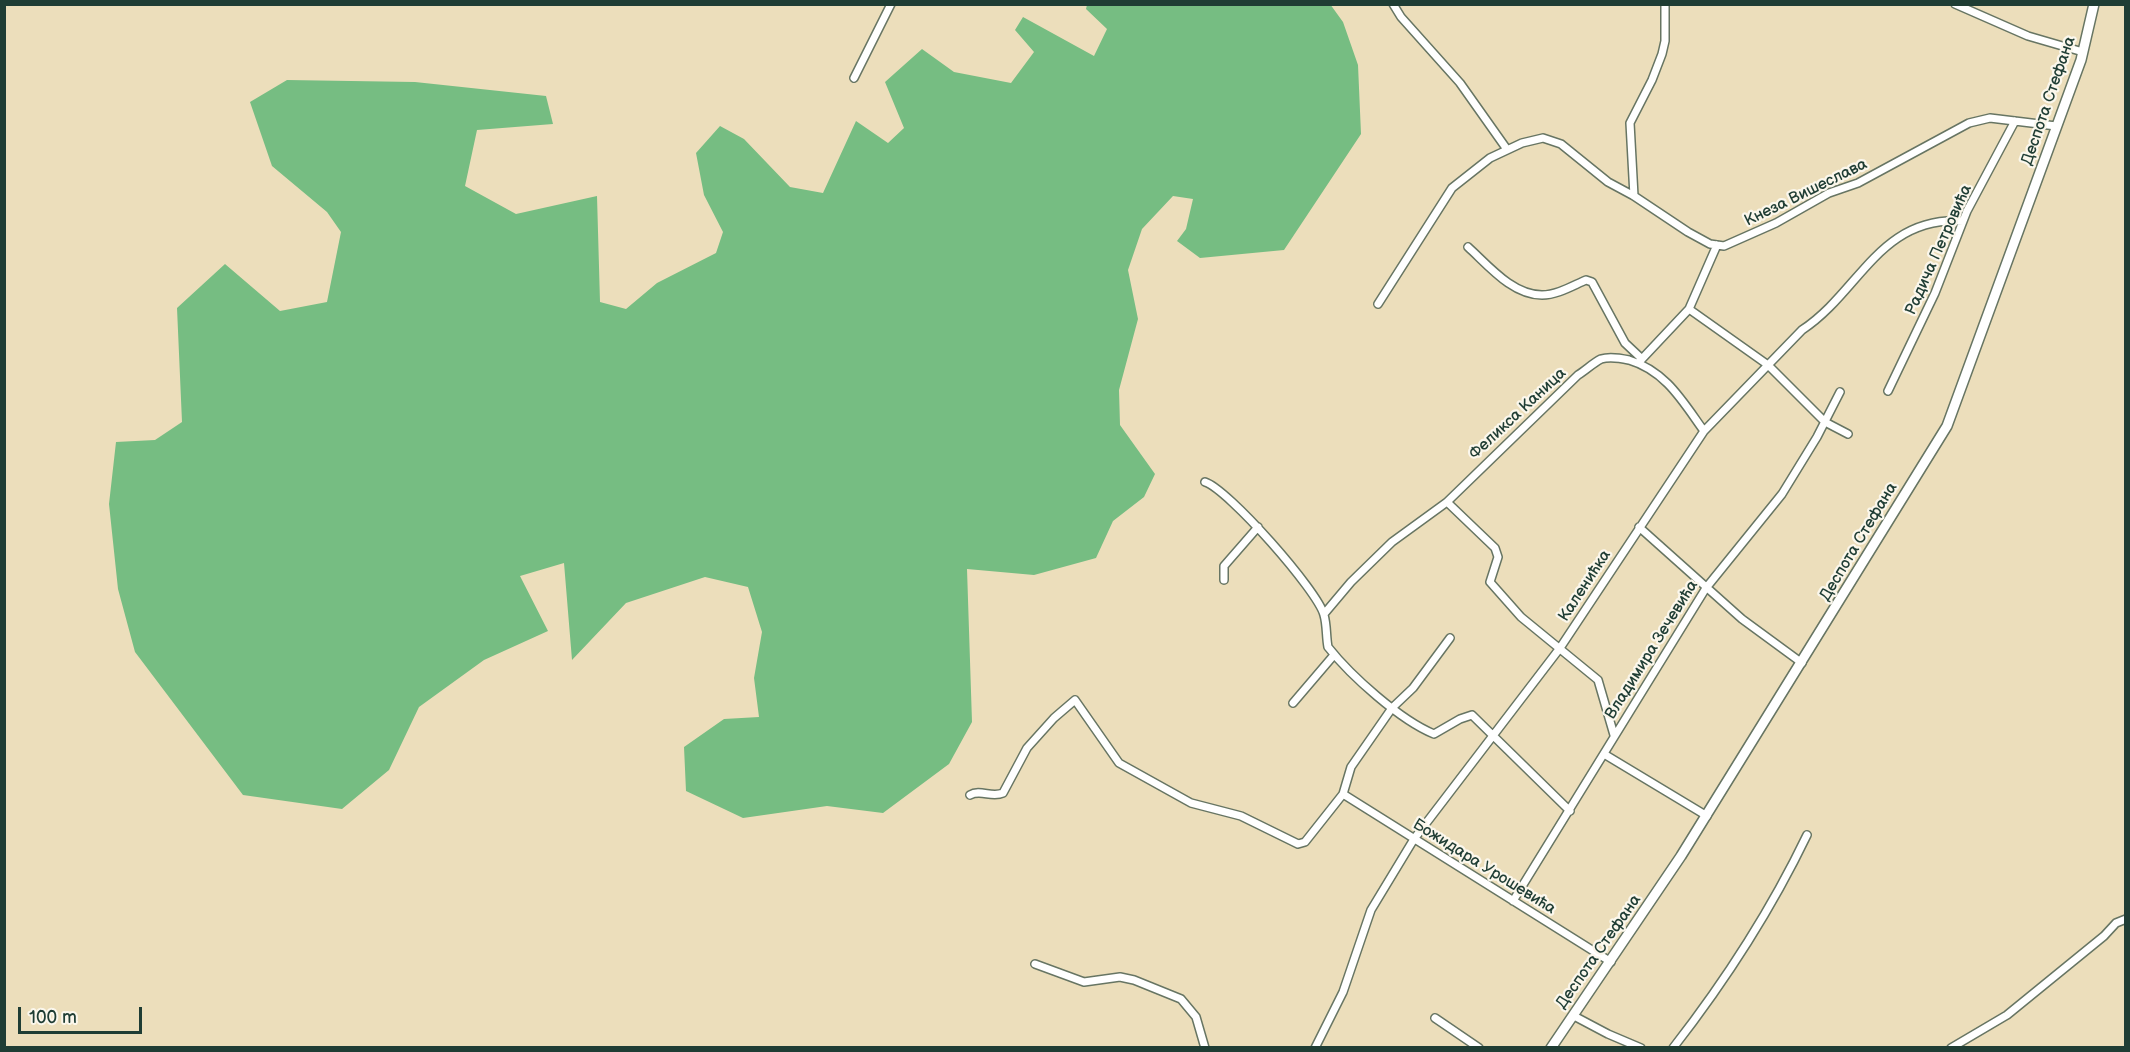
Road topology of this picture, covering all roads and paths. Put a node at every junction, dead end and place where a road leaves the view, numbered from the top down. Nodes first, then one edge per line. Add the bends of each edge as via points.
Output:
1 (891, 4) edge
2 (1394, 4) edge
3 (1665, 4) edge
4 (1955, 4) edge
5 (2094, 4) edge
6 (2083, 52) junction
7 (854, 78) dead end
8 (2015, 121) junction
9 (2056, 126) junction
10 (1506, 148) junction
11 (1634, 196) junction
12 (1963, 221) junction
13 (1717, 246) junction
14 (1468, 247) dead end
15 (1378, 304) dead end
16 (1689, 309) junction
17 (1640, 361) junction
18 (1768, 366) junction
19 (1888, 391) dead end
20 (1840, 392) dead end
21 (1826, 422) junction
22 (1704, 431) junction
23 (1848, 434) dead end
24 (1205, 482) dead end
25 (1447, 502) junction
26 (1258, 527) junction
27 (1639, 527) junction
28 (1224, 580) dead end
29 (1706, 588) junction
30 (1324, 614) junction
31 (1450, 638) dead end
32 (1560, 648) junction
33 (1334, 655) junction
34 (1802, 663) junction
35 (1293, 703) dead end
36 (1392, 708) junction
37 (1495, 734) junction
38 (1614, 735) junction
39 (1604, 754) junction
40 (1343, 794) junction
41 (969, 795) dead end
42 (1570, 811) junction
43 (1707, 816) junction
44 (1807, 834) dead end
45 (1414, 839) junction
46 (1513, 900) junction
47 (2126, 919) edge
48 (1611, 962) junction
49 (1035, 964) dead end
50 (1574, 1016) junction
51 (1435, 1018) dead end
52 (1205, 1047) edge
53 (1315, 1047) edge
54 (1479, 1047) edge
55 (1551, 1047) edge
56 (1641, 1047) edge
57 (1673, 1047) edge
58 (1951, 1047) edge

1 - 7 street
2 - 10 street via 1460,83
3 - 11 street via 1662,54 1630,123
4 - 6 street via 2028,36
5 - 6 main road, Деспота Стефана
6 - 9 main road, Деспота Стефана
8 - 9 street, Кнеза Вишеслава
8 - 12 street, Радича Петровића
8 - 13 street, Кнеза Вишеслава via 1990,118 1963,125 1858,183 1829,193 1732,244
9 - 34 main road, Деспота Стефана via 1952,417
10 - 11 street via 1543,138 1553,140 1608,182
10 - 15 street via 1452,188
11 - 13 street
12 - 18 street, Каленићка via 1931,222 1897,239 1861,269
12 - 19 street, Радича Петровића via 1935,293
13 - 16 street
14 - 17 street via 1503,279 1534,294 1549,294 1586,280 1592,282 1625,343
16 - 17 street
16 - 18 street
17 - 22 street via 1671,385
17 - 25 street, Феликса Каница via 1602,359 1578,375
18 - 21 street
18 - 22 street, Каленићка
20 - 21 street, Владимира Зечевића
21 - 23 street
21 - 29 street, Владимира Зечевића via 1782,494
22 - 27 street, Каленићка
24 - 26 street
25 - 30 street, Феликса Каница via 1392,543
25 - 32 street via 1495,548 1498,557 1490,582 1499,595
26 - 28 street via 1224,566
26 - 30 street via 1316,598
27 - 29 street
27 - 32 street, Каленићка
29 - 34 street
29 - 38 street, Владимира Зечевића
30 - 33 street via 1328,647
31 - 36 street via 1413,688
32 - 37 street, Каленићка
32 - 38 street via 1598,680
33 - 35 street
33 - 36 street
34 - 43 main road, Деспота Стефана
36 - 37 street via 1416,727 1434,734 1472,715
36 - 40 street via 1351,767
37 - 42 street
37 - 45 street, Каленићка
38 - 39 street, Владимира Зечевића
39 - 42 street, Владимира Зечевића
39 - 43 street
40 - 41 street via 1305,842 1298,844 1241,816 1191,803 1119,763 1075,700 1028,748 1003,793
40 - 45 street, Божидара Урошевића
42 - 46 street, Владимира Зечевића
43 - 48 main road, Деспота Стефана
44 - 57 street via 1780,891 1747,945
45 - 46 street, Божидара Урошевића
45 - 53 street, Каленићка via 1371,910 1343,992
46 - 48 street, Божидара Урошевића
47 - 58 street via 2116,923 2007,1015
48 - 50 main road, Деспота Стефана
49 - 52 street via 1084,982 1120,977 1134,980 1181,999 1196,1017
50 - 55 main road, Деспота Стефана
50 - 56 street
51 - 54 street

